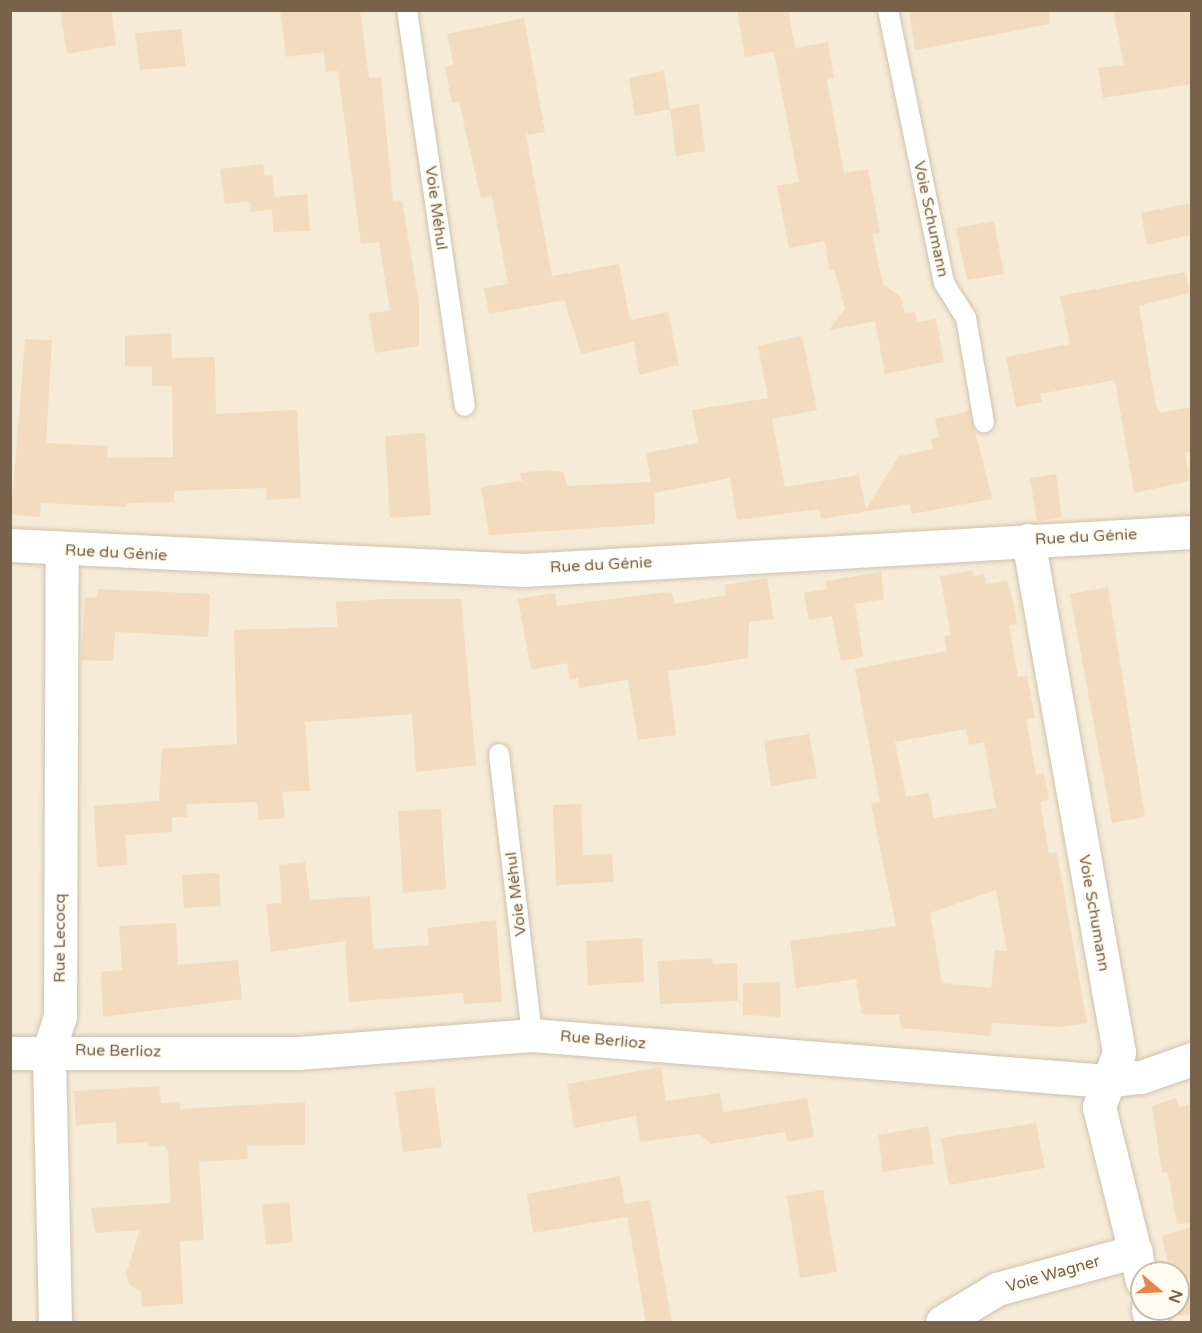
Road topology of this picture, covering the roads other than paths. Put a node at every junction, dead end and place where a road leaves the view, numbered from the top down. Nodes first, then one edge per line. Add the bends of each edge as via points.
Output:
1 (407, 10) edge
2 (888, 10) edge
3 (465, 406) dead end
4 (984, 422) dead end
5 (1191, 532) edge
6 (1028, 540) junction
7 (10, 545) edge
8 (62, 551) junction
9 (500, 754) dead end
10 (532, 1035) junction
11 (49, 1050) junction
12 (10, 1053) edge
13 (1191, 1059) edge
14 (1106, 1081) junction
15 (1138, 1261) edge
16 (1130, 1267) edge
17 (55, 1323) edge
18 (942, 1323) edge

1 - 3 lane, Voie Méhul
2 - 4 lane, Voie Schumann via 944,284 966,318
5 - 6 street, Rue du Génie
6 - 8 street, Rue du Génie via 524,570
6 - 14 street, Voie Schumann via 1119,1052
7 - 8 street, Rue du Génie
8 - 11 street, Rue Lecocq via 60,1017
9 - 10 lane, Voie Méhul
10 - 11 street, Rue Berlioz via 298,1053
10 - 14 street, Rue Berlioz
11 - 12 street, Rue Berlioz
11 - 17 street, Rue Lecocq
13 - 14 street, Rue Berlioz via 1141,1077
14 - 15 street, Voie Schumann via 1099,1107
16 - 18 street, Voie Wagner via 997,1289

